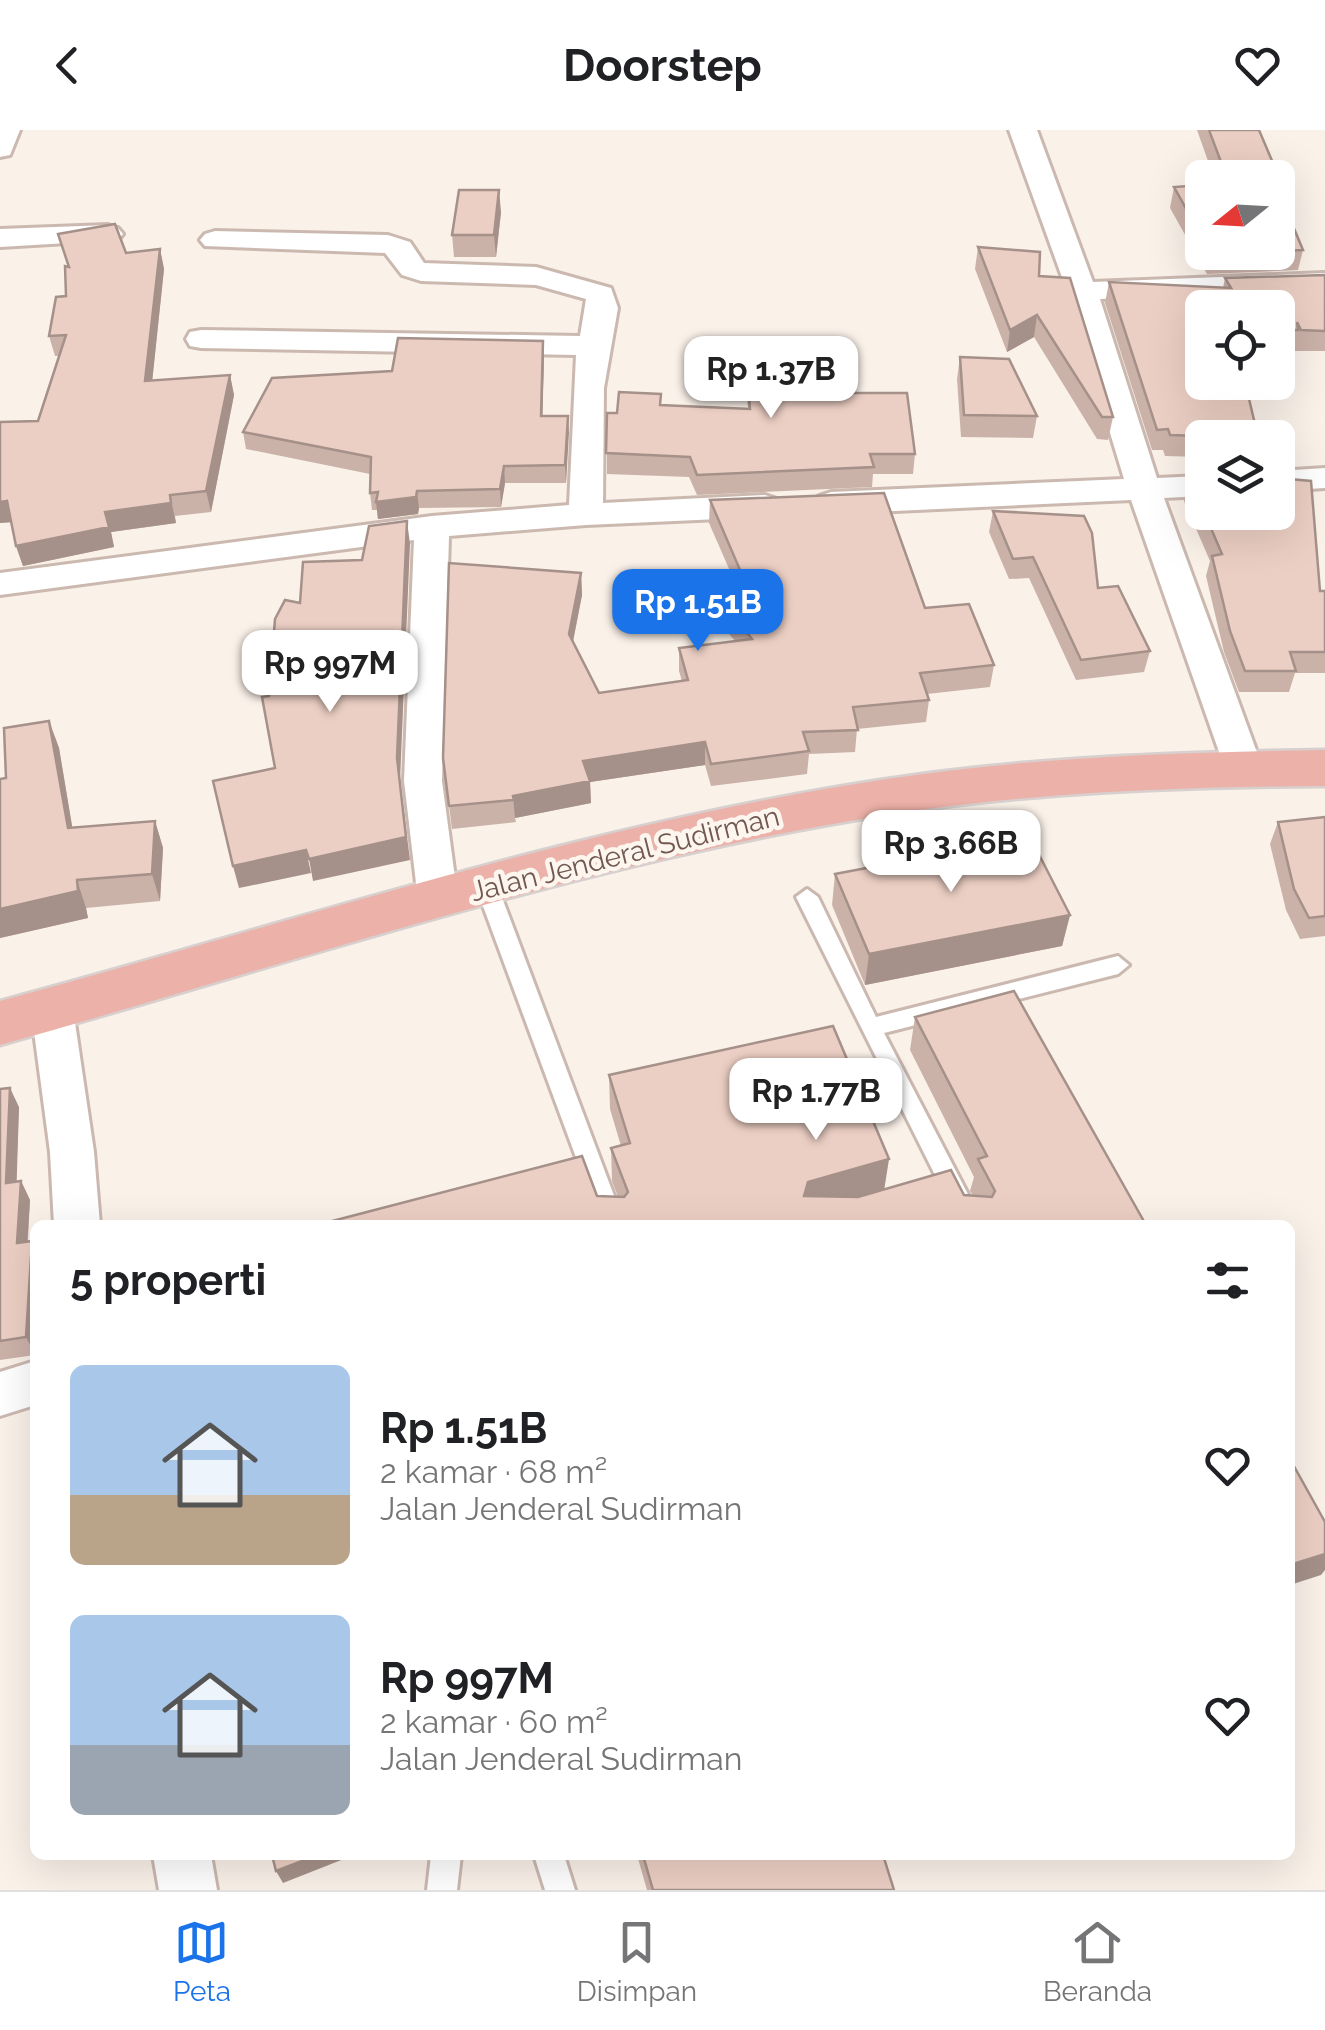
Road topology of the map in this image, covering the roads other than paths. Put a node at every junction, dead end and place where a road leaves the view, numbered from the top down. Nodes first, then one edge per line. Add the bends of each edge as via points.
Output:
1 (6, 130) edge
2 (1023, 130) edge
3 (0, 149) edge
4 (108, 234) edge
5 (0, 238) edge
6 (215, 240) dead end
7 (1325, 282) edge
8 (1082, 291) junction
9 (200, 338) dead end
10 (593, 346) junction
11 (1325, 478) edge
12 (1295, 480) edge
13 (1185, 487) edge
14 (1144, 490) junction
15 (586, 514) junction
16 (432, 527) junction
17 (0, 584) edge
18 (1325, 768) edge
19 (1244, 769) junction
20 (488, 887) junction
21 (807, 898) dead end
22 (438, 900) junction
23 (1118, 965) dead end
24 (52, 1009) junction
25 (0, 1023) edge
26 (870, 1028) junction
27 (77, 1220) edge
28 (611, 1220) edge
29 (968, 1220) edge
30 (30, 1385) edge
31 (0, 1394) edge
32 (183, 1860) edge
33 (445, 1860) edge
34 (551, 1860) edge
35 (188, 1890) edge
36 (442, 1890) edge
37 (560, 1890) edge

1 - 3 street
2 - 8 street
4 - 5 street
6 - 10 street via 388,244 420,272 580,283 600,294 604,306
7 - 8 street
8 - 14 street
9 - 10 street
10 - 15 street
11 - 12 street
13 - 14 street
14 - 15 street
14 - 19 street
15 - 16 street
16 - 17 street
16 - 22 street via 422,781
18 - 19 highway, Jalan Jenderal Sudirman
19 - 20 highway, Jalan Jenderal Sudirman via 1089,776 832,806
20 - 22 highway, Jalan Jenderal Sudirman
20 - 28 lane
21 - 26 lane
22 - 24 highway, Jalan Jenderal Sudirman
23 - 26 lane
24 - 25 highway, Jalan Jenderal Sudirman
24 - 27 street
26 - 29 lane via 944,1188
30 - 31 street
32 - 35 street
33 - 36 lane
34 - 37 lane

